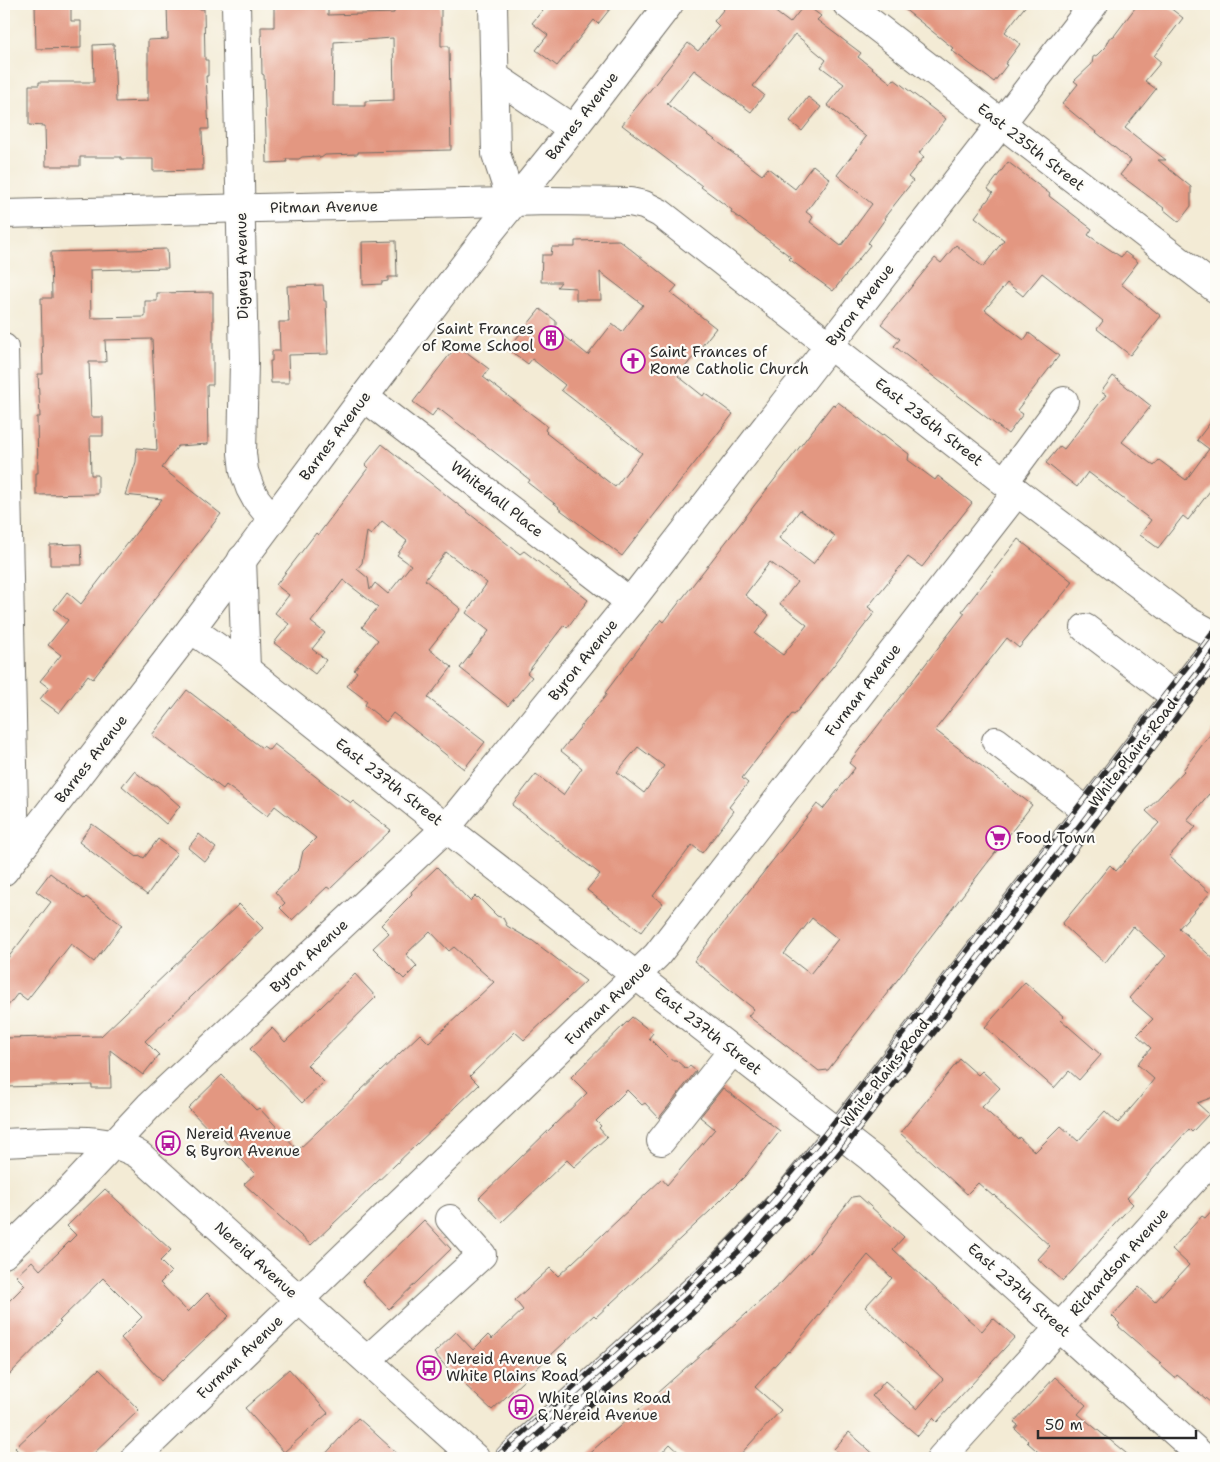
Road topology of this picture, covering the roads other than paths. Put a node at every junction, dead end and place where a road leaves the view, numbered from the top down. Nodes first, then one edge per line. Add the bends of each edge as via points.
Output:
1 (236, 4) edge
2 (493, 4) edge
3 (669, 4) edge
4 (847, 4) edge
5 (1094, 4) edge
6 (494, 76) junction
7 (1001, 123) junction
8 (573, 129) junction
9 (512, 203) junction
10 (644, 205) joint
11 (240, 209) junction
12 (4, 214) edge
13 (1216, 289) edge
14 (829, 344) junction
15 (4, 348) edge
16 (364, 397) junction
17 (1064, 401) dead end
18 (1011, 486) junction
19 (272, 519) junction
20 (242, 559) junction
21 (630, 602) junction
22 (1085, 628) dead end
23 (192, 629) junction
24 (1216, 636) edge
25 (1216, 646) edge
26 (246, 669) junction
27 (1176, 697) junction
28 (996, 741) dead end
29 (1088, 812) junction
30 (446, 828) junction
31 (10, 864) edge
32 (637, 975) junction
33 (733, 1050) junction
34 (839, 1132) junction
35 (661, 1141) dead end
36 (4, 1143) edge
37 (113, 1144) junction
38 (1216, 1155) edge
39 (450, 1219) dead end
40 (4, 1254) edge
41 (300, 1300) junction
42 (1060, 1328) junction
43 (367, 1360) junction
44 (135, 1458) edge
45 (475, 1458) edge
46 (509, 1458) edge
47 (941, 1458) edge
48 (1204, 1458) edge

1 - 11 street, Digney Avenue
2 - 6 street
3 - 8 street, Barnes Avenue
4 - 7 street, East 235th Street
5 - 7 street, Byron Avenue
6 - 8 street
6 - 9 street via 496,154
7 - 13 street, East 235th Street
7 - 14 street, Byron Avenue
8 - 9 street, Barnes Avenue
9 - 10 street, Pitman Avenue via 630,202
9 - 11 street, Pitman Avenue
9 - 16 street, Barnes Avenue
10 - 14 street, East 236th Street via 660,213
11 - 12 street, Pitman Avenue
11 - 19 street, Digney Avenue via 243,462 256,500
14 - 18 street, East 236th Street
14 - 21 street, Byron Avenue
15 - 31 street
16 - 19 street, Barnes Avenue
16 - 21 street, Whitehall Place
17 - 18 street, Furman Avenue
18 - 24 street, East 236th Street via 1186,620
18 - 32 street, Furman Avenue via 666,945
19 - 20 street, Barnes Avenue
20 - 23 street, Barnes Avenue
20 - 26 street
21 - 30 street, Byron Avenue
22 - 27 street
23 - 26 street, East 237th Street
23 - 31 street, Barnes Avenue
25 - 27 street, White Plains Road
26 - 30 street, East 237th Street
27 - 29 street, White Plains Road
28 - 29 street
29 - 34 street, White Plains Road
30 - 32 street, East 237th Street
30 - 37 street, Byron Avenue via 156,1099
32 - 33 street, East 237th Street
32 - 41 street, Furman Avenue
33 - 34 street, East 237th Street
33 - 35 street
34 - 42 street, East 237th Street via 900,1182
34 - 46 street, White Plains Road via 784,1200 721,1266
36 - 37 street, Nereid Avenue via 84,1141
37 - 40 street, Byron Avenue
37 - 41 street, Nereid Avenue via 144,1159
38 - 42 street, Richardson Avenue
39 - 43 street via 482,1255
41 - 43 street, Nereid Avenue
41 - 44 street, Furman Avenue
42 - 47 street, Richardson Avenue
42 - 48 street, East 237th Street
43 - 45 street, Nereid Avenue

